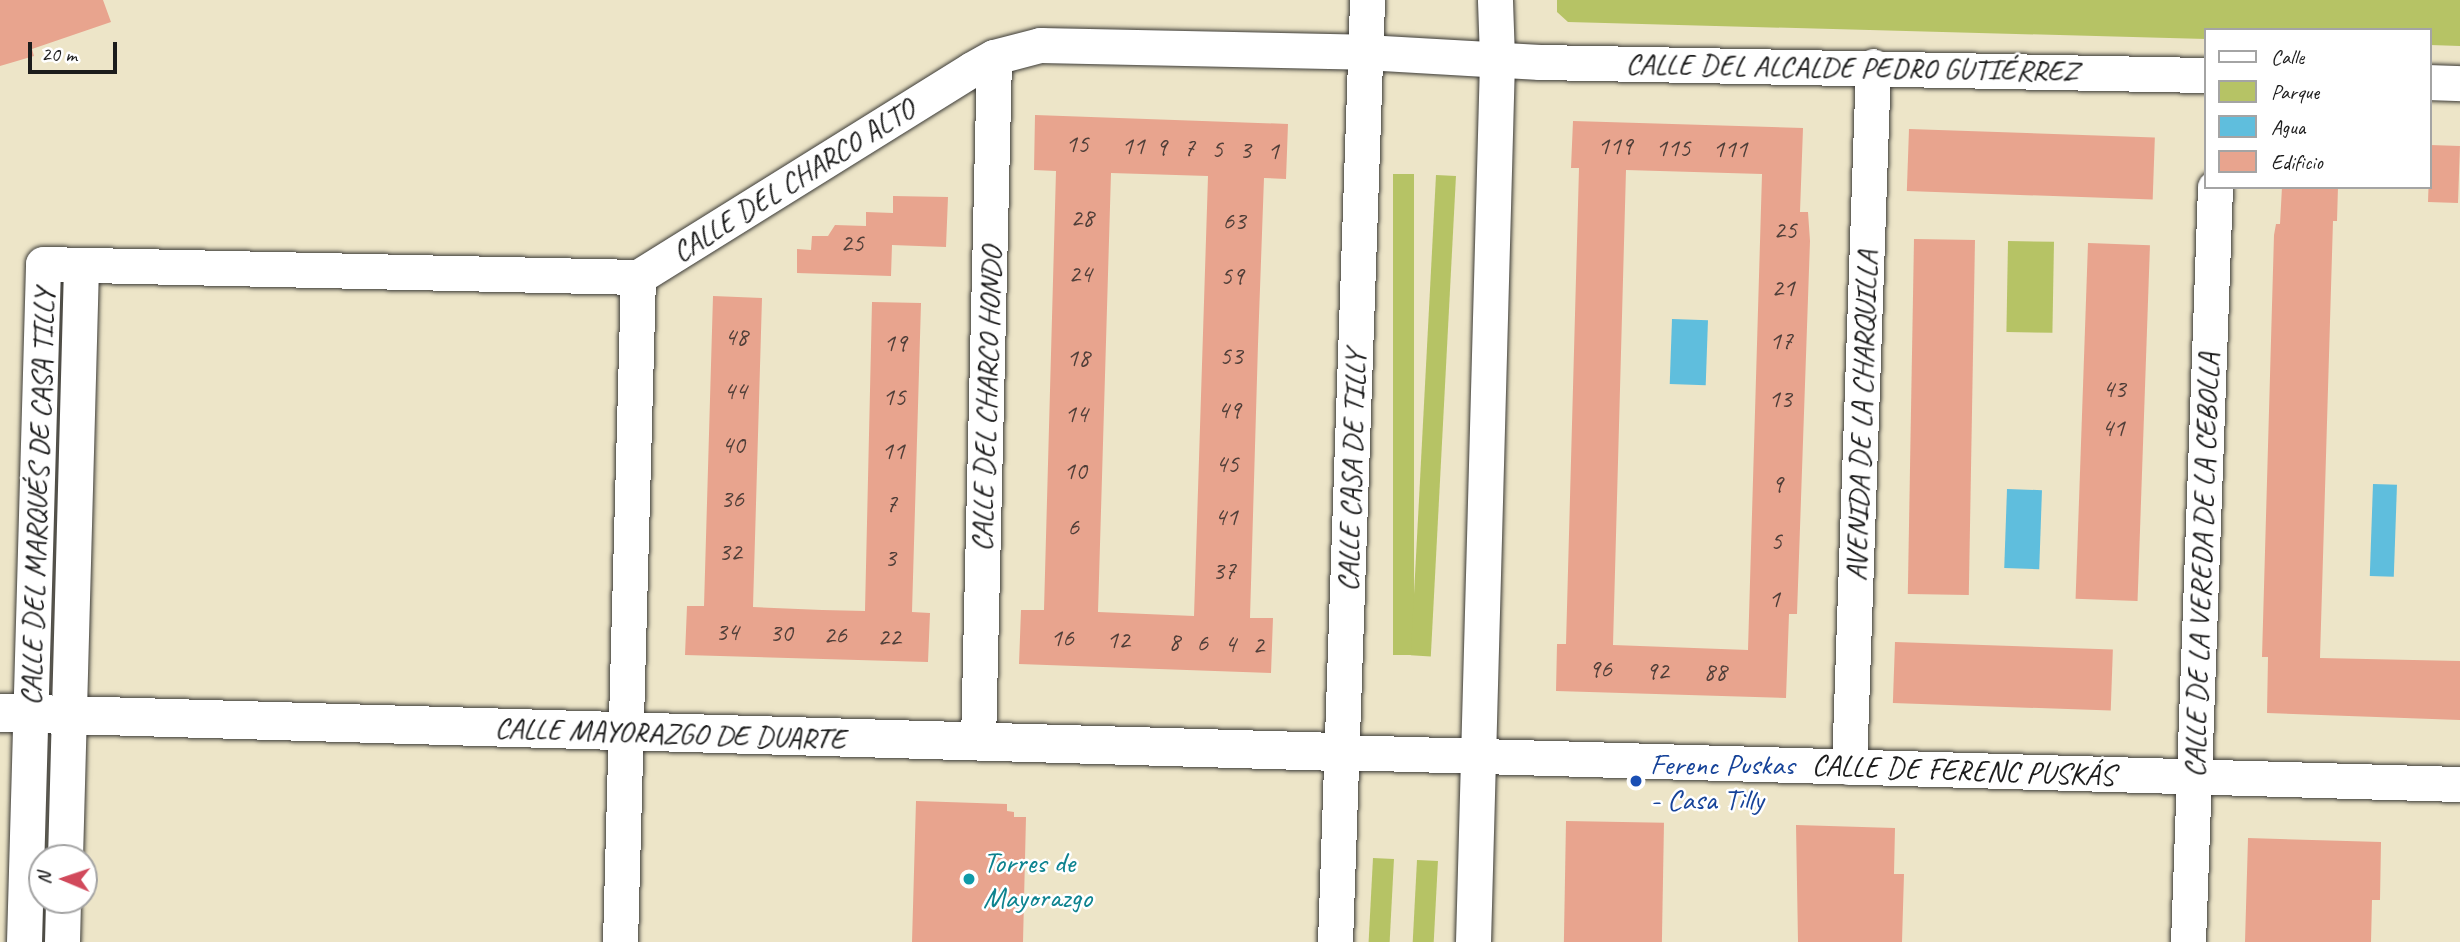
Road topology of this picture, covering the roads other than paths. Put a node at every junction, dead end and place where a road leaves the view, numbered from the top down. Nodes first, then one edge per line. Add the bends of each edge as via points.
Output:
1 (1367, 0) edge
2 (1495, 0) edge
3 (1365, 52) junction
4 (994, 57) junction
5 (1497, 58) junction
6 (1872, 66) junction
7 (2204, 75) edge
8 (2432, 82) edge
9 (2460, 83) edge
10 (2215, 189) edge
11 (81, 265) junction
12 (638, 277) junction
13 (15, 714) edge
14 (68, 715) junction
15 (625, 733) junction
16 (978, 742) junction
17 (1341, 752) junction
18 (1480, 757) junction
19 (1849, 767) junction
20 (2193, 778) junction
21 (2460, 784) edge
22 (65, 844) edge
23 (63, 914) edge
24 (24, 942) edge
25 (62, 942) edge
26 (620, 942) edge
27 (1335, 942) edge
28 (1473, 942) edge
29 (2188, 942) edge

1 - 3 street, CALLE CASA DE TILLY
2 - 5 street
3 - 4 street, CALLE DEL CHARCO ALTO via 1062,43
3 - 5 street, CALLE DEL CHARCO ALTO
3 - 17 street, CALLE CASA DE TILLY
4 - 12 street, CALLE DEL CHARCO ALTO
4 - 16 street, CALLE DEL CHARCO HONDO
5 - 6 street, CALLE DEL ALCALDE PEDRO GUTIÉRREZ
5 - 18 street
6 - 7 street, CALLE DEL ALCALDE PEDRO GUTIÉRREZ
6 - 19 street, AVENIDA DE LA CHARQUILLA
8 - 9 street
10 - 20 street, CALLE DE LA VEREDA DE LA CEBOLLA
11 - 12 street, CALLE DEL CHARCO ALTO
11 - 13 street, CALLE DEL MARQUÉS DE CASA TILLY via 43,264
11 - 14 street, CALLE DEL MARQUÉS DE CASA TILLY
12 - 15 street
13 - 14 street, CALLE MAYORAZGO DE DUARTE
13 - 24 street, CALLE DEL MARQUÉS DE CASA TILLY
14 - 15 street, CALLE MAYORAZGO DE DUARTE
14 - 22 street, CALLE DEL MARQUÉS DE CASA TILLY
15 - 16 street, CALLE MAYORAZGO DE DUARTE
15 - 26 street
16 - 17 street, CALLE MAYORAZGO DE DUARTE
17 - 18 street, CALLE DE FERENC PUSKÁS
17 - 27 street, CALLE CASA DE TILLY
18 - 19 street, CALLE DE FERENC PUSKÁS
18 - 28 street
19 - 20 street, CALLE DE FERENC PUSKÁS
20 - 21 street, CALLE DE FERENC PUSKÁS
20 - 29 street, CALLE DE LA VEREDA DE LA CEBOLLA
23 - 25 street

